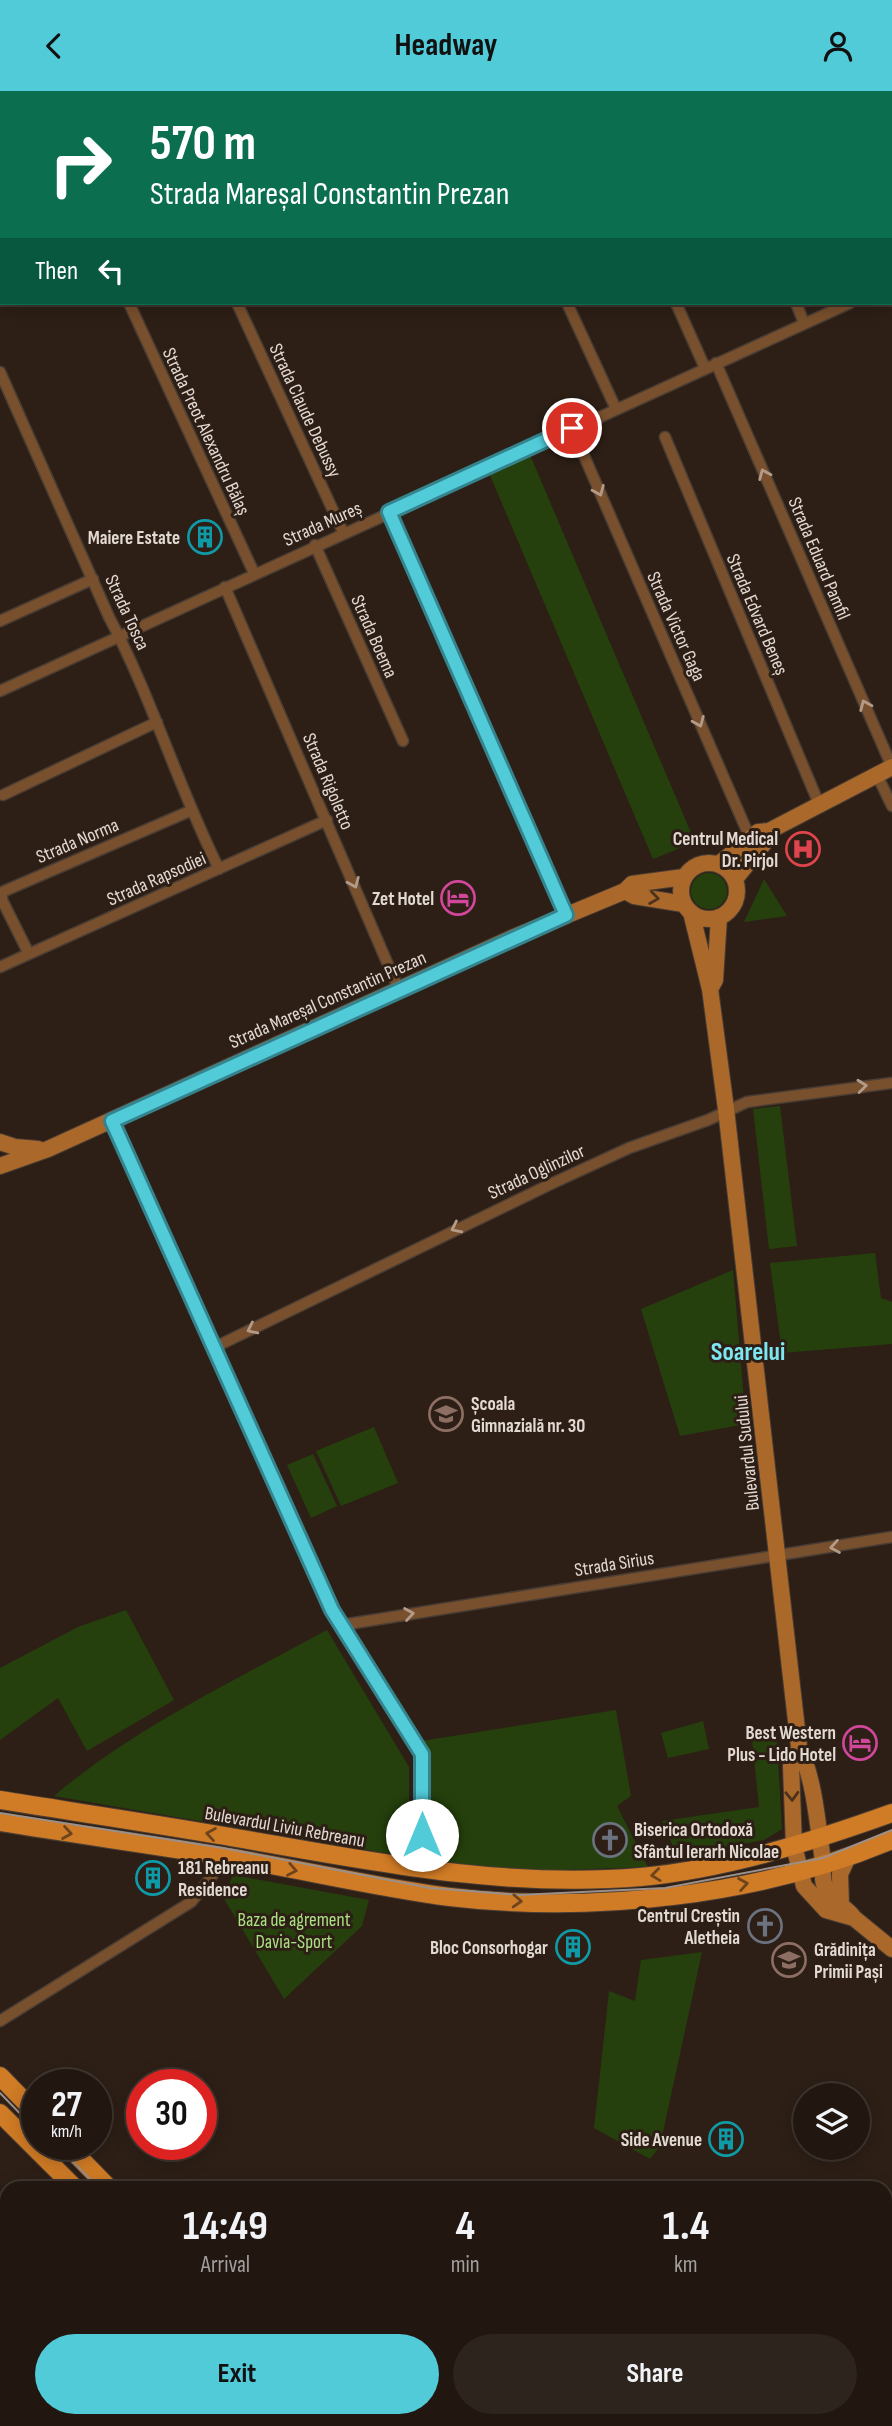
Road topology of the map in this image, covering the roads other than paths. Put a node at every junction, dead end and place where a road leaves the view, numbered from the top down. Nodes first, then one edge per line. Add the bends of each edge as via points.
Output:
1 (130, 305) edge
2 (238, 305) edge
3 (568, 305) edge
4 (677, 305) edge
5 (797, 305) edge
6 (845, 305) edge
7 (804, 323) junction
8 (716, 363) junction
9 (705, 368) junction
10 (0, 372) edge
11 (616, 408) junction
12 (572, 428) junction
13 (664, 437) dead end
14 (389, 512) junction
15 (343, 532) junction
16 (315, 545) junction
17 (254, 573) junction
18 (93, 579) junction
19 (225, 587) junction
20 (0, 621) edge
21 (120, 637) junction
22 (0, 691) edge
23 (157, 722) junction
24 (403, 741) dead end
25 (885, 771) edge
26 (3, 795) dead end
27 (819, 804) junction
28 (892, 806) edge
29 (190, 811) junction
30 (327, 820) junction
31 (769, 831) junction
32 (750, 838) junction
33 (719, 864) junction
34 (219, 869) junction
35 (684, 877) junction
36 (734, 879) junction
37 (625, 891) junction
38 (687, 908) junction
39 (566, 915) junction
40 (719, 917) junction
41 (29, 954) junction
42 (0, 967) edge
43 (710, 989) junction
44 (399, 990) junction
45 (892, 1083) edge
46 (726, 1109) junction
47 (112, 1121) junction
48 (0, 1142) edge
49 (45, 1150) junction
50 (0, 1166) edge
51 (0, 1174) edge
52 (213, 1348) junction
53 (892, 1537) edge
54 (779, 1557) junction
55 (342, 1625) junction
56 (800, 1747) junction
57 (0, 1800) edge
58 (892, 1813) edge
59 (0, 1822) edge
60 (820, 1838) junction
61 (892, 1840) edge
62 (794, 1846) junction
63 (222, 1856) junction
64 (847, 1859) junction
65 (823, 1867) junction
66 (422, 1870) junction
67 (799, 1873) junction
68 (841, 1905) junction
69 (854, 1918) junction
70 (892, 1949) edge
71 (0, 2021) edge
72 (0, 2076) edge
73 (21, 2098) edge
74 (0, 2113) edge
75 (82, 2160) edge
76 (68, 2181) edge
77 (102, 2181) edge

1 - 17 street, Strada Preot Alexandru Bălaș
2 - 15 street, Strada Claude Debussy
3 - 11 street
4 - 9 street
5 - 7 street
6 - 7 street, Strada Mureș
7 - 8 street, Strada Mureș
8 - 9 street, Strada Mureș
25 -> 8 street, Strada Eduard Pamfil
9 - 11 street, Strada Mureș
10 - 18 street, Strada Tosca
11 - 12 street, Strada Mureș
12 - 14 street, Strada Mureș
12 -> 32 street, Strada Victor Gaga
13 - 27 street, Strada Edvard Beneș
14 - 15 street, Strada Mureș
14 - 39 street
15 - 16 street, Strada Mureș
16 - 17 street, Strada Mureș
16 - 24 street, Strada Boema
17 - 19 street, Strada Mureș
18 - 20 street
18 - 21 street, Strada Tosca
19 - 21 street, Strada Mureș
19 - 30 street, Strada Rigoletto
21 - 22 street, Strada Mureș
21 - 23 street, Strada Tosca
23 - 26 street
23 - 29 street, Strada Tosca
25 - 27 street
25 - 28 street, Strada Eduard Pamfil
27 - 31 street
29 - 34 street, Strada Tosca
29 - 41 street, Strada Norma via 2,892
30 - 34 street, Strada Rapsodiei
30 -> 44 street, Strada Rigoletto
31 - 32 street
31 - 36 street
32 - 33 street
33 - 35 street via 695,866
33 - 36 street
34 - 41 street, Strada Rapsodiei
35 - 37 street, Strada Mareșal Constantin Prezan via 632,884
35 - 38 street via 681,886
36 - 40 street via 733,905
37 -> 38 street
37 - 39 street, Strada Mareșal Constantin Prezan
38 - 40 street via 704,919
38 - 43 street, Bulevardul Sudului
39 - 44 street, Strada Mareșal Constantin Prezan
40 - 43 street, Bulevardul Sudului via 715,981
41 - 42 street, Strada Rapsodiei
43 - 46 street, Bulevardul Sudului
44 - 47 street, Strada Mareșal Constantin Prezan
46 -> 45 street, Strada Oglinzilor via 747,1102
46 -> 52 street, Strada Oglinzilor via 475,1219
46 - 54 street, Bulevardul Sudului
47 - 49 street, Strada Mareșal Constantin Prezan
47 - 52 street
48 - 49 street, Strada Mareșal Constantin Prezan
49 - 50 street, Strada Mareșal Constantin Prezan
49 - 51 street
52 - 55 street
53 -> 54 street, Strada Sirius
55 -> 54 street, Strada Sirius
54 - 56 street, Bulevardul Sudului
55 - 66 street via 422,1754
56 - 60 street, Bulevardul Sudului
56 -> 62 street, Bulevardul Sudului via 791,1766
66 -> 57 main road, Bulevardul Liviu Rebreanu
58 - 60 main road, Bulevardul Liviu Rebreanu
59 -> 63 main road
60 - 62 main road, Bulevardul Liviu Rebreanu
60 - 65 street, Bulevardul Sudului
61 - 64 main road
62 -> 66 main road, Bulevardul Liviu Rebreanu via 640,1877 496,1879
62 - 67 street, Bulevardul Sudului
63 -> 67 main road via 397,1890 536,1902 693,1892
63 - 71 street via 191,1902
64 - 65 main road
64 - 68 street via 839,1874
65 - 67 main road
65 - 68 street, Bulevardul Sudului via 827,1892
67 - 69 street, Bulevardul Sudului via 816,1903
68 - 69 street, Bulevardul Sudului
69 - 70 street
72 - 73 main road
74 - 76 main road
75 - 77 main road

